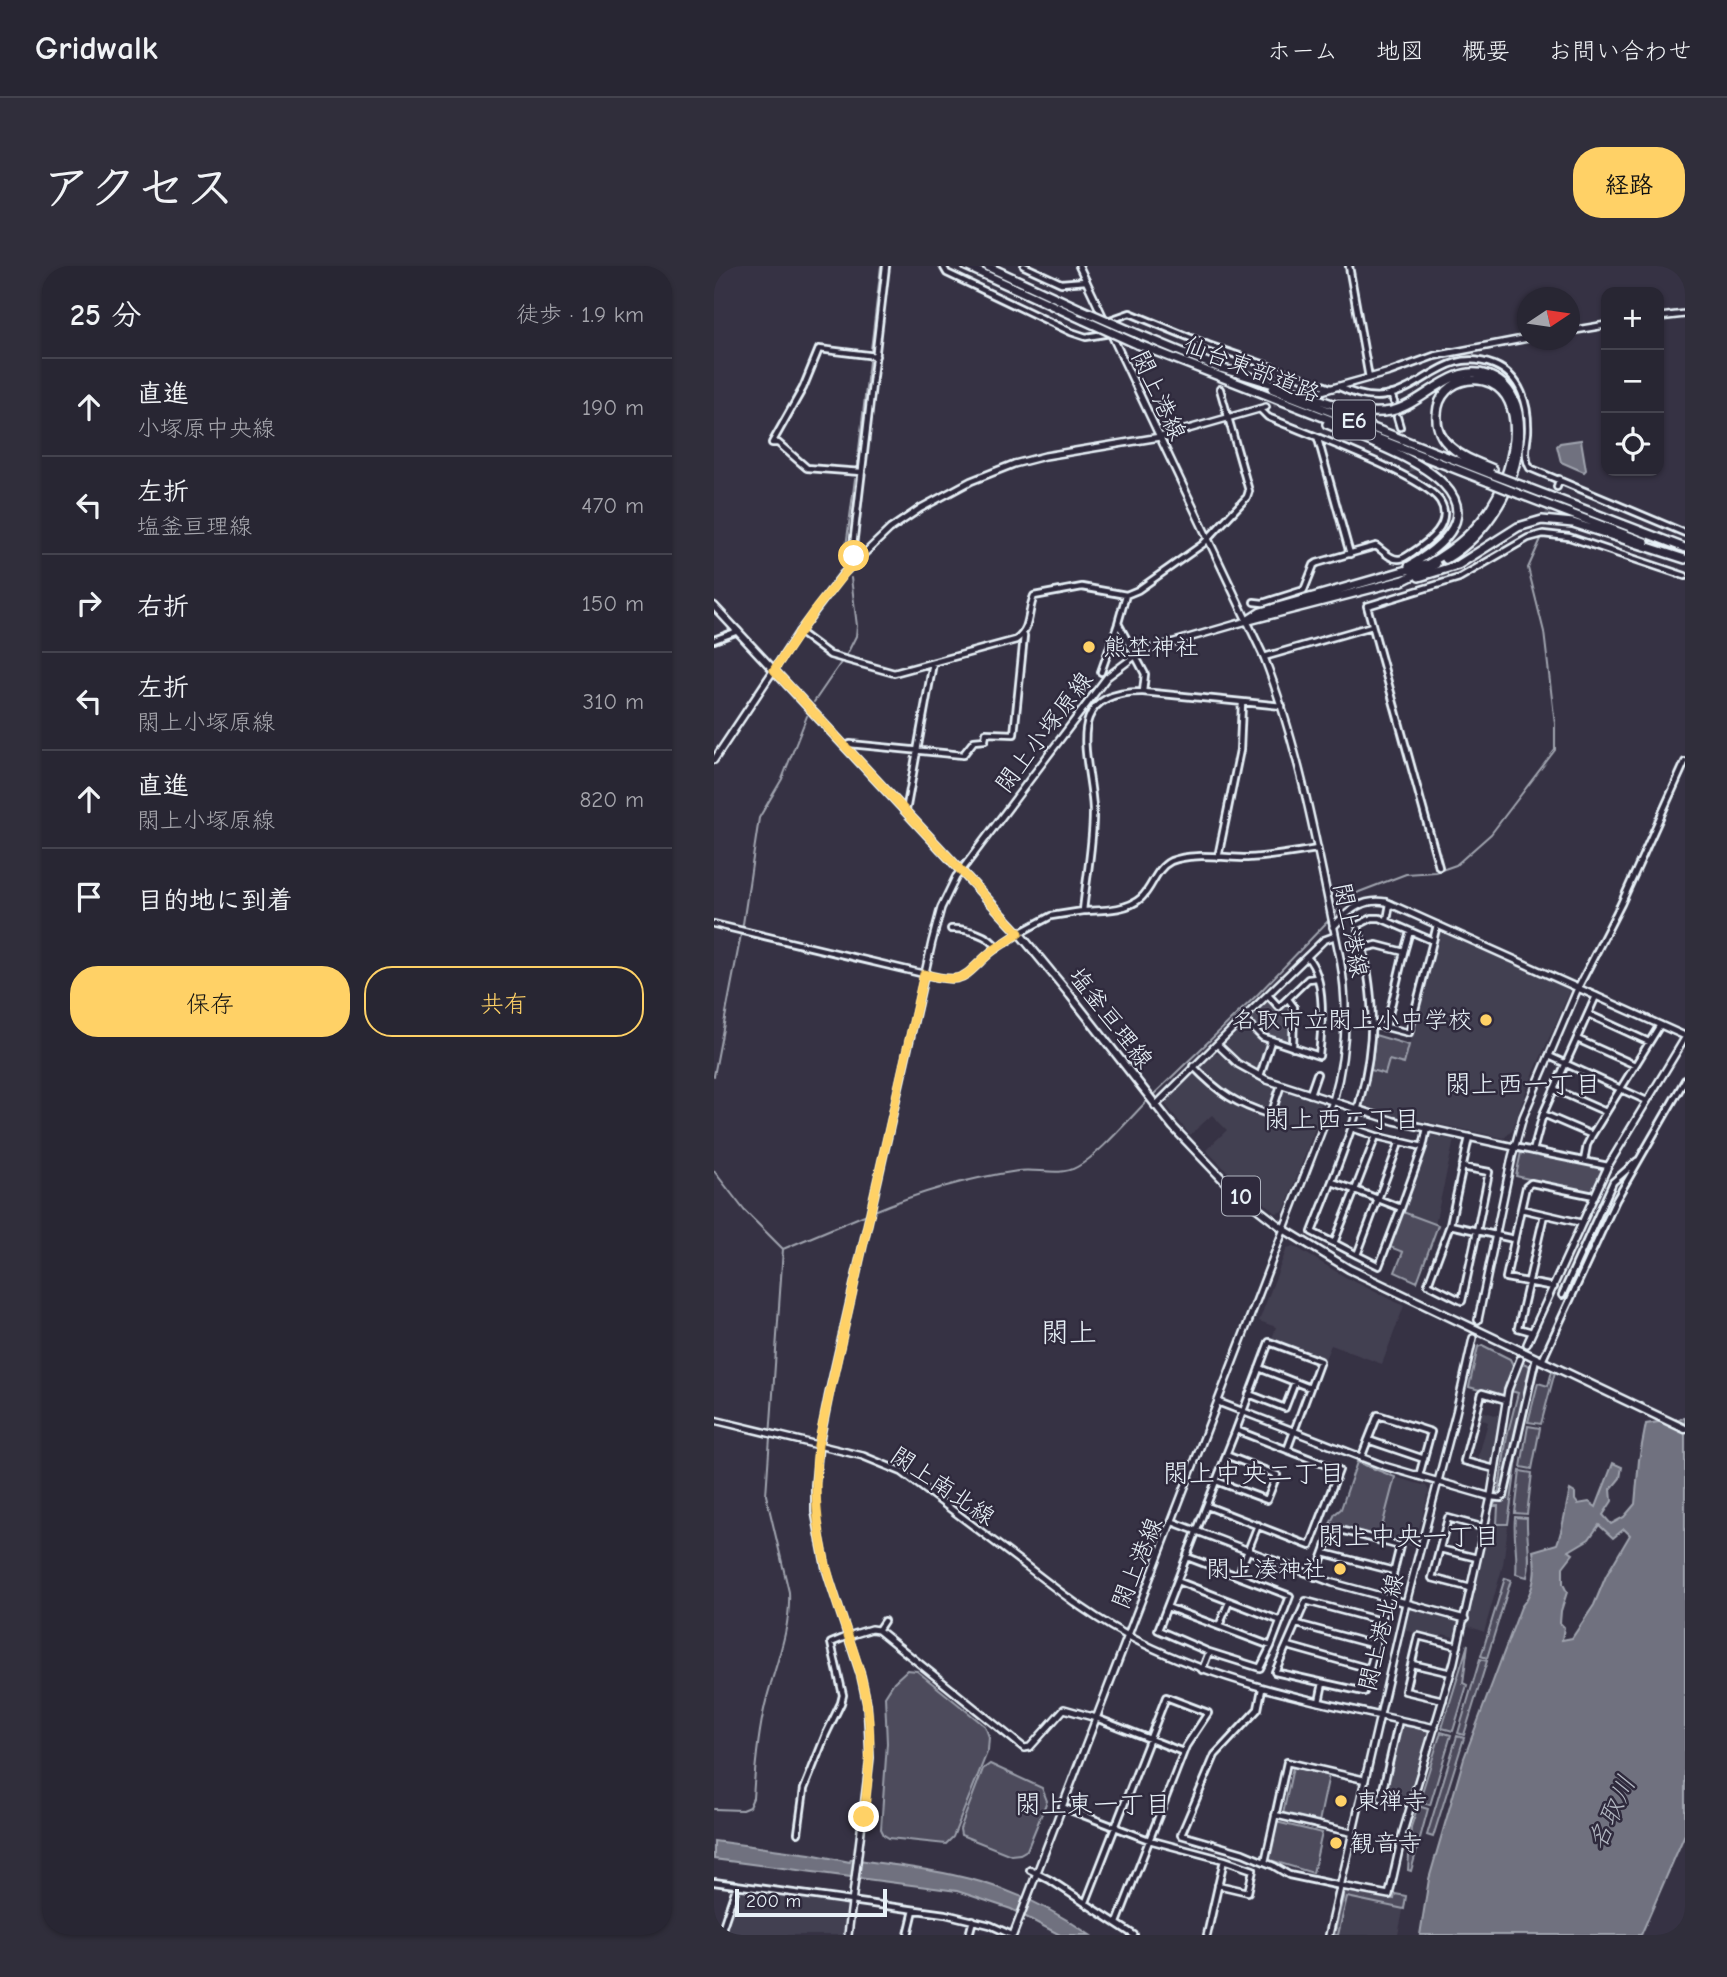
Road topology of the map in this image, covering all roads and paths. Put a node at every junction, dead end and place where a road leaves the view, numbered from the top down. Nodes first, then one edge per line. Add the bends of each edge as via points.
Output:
1 (886, 266) edge
2 (943, 266) edge
3 (967, 266) edge
4 (987, 266) edge
5 (1024, 266) edge
6 (1079, 266) edge
7 (1349, 266) edge
8 (1086, 281) junction
9 (1685, 314) edge
10 (1664, 316) edge
11 (1106, 323) junction
12 (1601, 326) edge
13 (1580, 329) edge
14 (1111, 333) junction
15 (1517, 340) edge
16 (1208, 345) junction
17 (1210, 353) tunnel mouth
18 (876, 356) junction
19 (1217, 367) junction
20 (1368, 378) junction
21 (1231, 382) junction
22 (1336, 388) junction
23 (1220, 390) tunnel mouth
24 (1318, 393) dead end
25 (1391, 394) junction
26 (1394, 402) dead end
27 (1263, 408) joint
28 (1397, 417) dead end
29 (1227, 419) junction
30 (1400, 427) dead end
31 (1160, 437) junction
32 (1318, 439) junction
33 (861, 472) junction
34 (1413, 473) tunnel mouth
35 (1491, 475) junction
36 (1559, 480) junction
37 (1415, 482) junction
38 (1522, 487) junction
39 (1557, 487) tunnel mouth
40 (1663, 525) junction
41 (1543, 527) tunnel mouth
42 (1661, 531) tunnel mouth
43 (1685, 533) edge
44 (1539, 535) junction
45 (1207, 538) junction
46 (1685, 548) edge
47 (1350, 554) junction
48 (857, 558) junction
49 (1685, 558) edge
50 (1399, 572) junction
51 (1685, 576) edge
52 (1402, 581) junction
53 (1126, 595) junction
54 (1254, 601) dead end
55 (714, 606) edge
56 (1247, 621) junction
57 (1118, 623) junction
58 (1372, 626) junction
59 (738, 631) junction
60 (799, 632) junction
61 (1024, 635) junction
62 (714, 640) edge
63 (1135, 656) junction
64 (1264, 657) junction
65 (933, 663) junction
66 (774, 670) junction
67 (1101, 672) dead end
68 (1143, 692) junction
69 (1242, 703) junction
70 (1283, 706) junction
71 (846, 747) junction
72 (917, 752) junction
73 (714, 760) edge
74 (1685, 762) edge
75 (903, 809) junction
76 (1317, 849) junction
77 (1218, 858) junction
78 (1439, 867) dead end
79 (1390, 904) junction
80 (1083, 911) junction
81 (1387, 920) junction
82 (1332, 922) junction
83 (714, 924) edge
84 (1437, 925) junction
85 (951, 929) dead end
86 (1410, 931) junction
87 (1019, 933) junction
88 (1335, 936) junction
89 (1433, 941) junction
90 (997, 948) junction
91 (1363, 948) junction
92 (1404, 953) junction
93 (1307, 957) junction
94 (924, 974) junction
95 (1317, 978) junction
96 (1578, 988) junction
97 (1268, 995) junction
98 (1596, 996) junction
99 (1288, 999) junction
100 (1588, 1014) junction
101 (1243, 1018) junction
102 (1372, 1024) junction
103 (1660, 1025) junction
104 (1386, 1027) junction
105 (1685, 1037) edge
106 (1577, 1039) junction
107 (1271, 1041) junction
108 (1649, 1042) junction
109 (1217, 1044) junction
110 (1293, 1048) junction
111 (1548, 1056) junction
112 (1566, 1064) junction
113 (1635, 1065) junction
114 (1193, 1066) junction
115 (1317, 1074) dead end
116 (1259, 1077) junction
117 (1685, 1080) edge
118 (1281, 1084) junction
119 (1554, 1089) junction
120 (1621, 1089) junction
121 (1310, 1094) junction
122 (1151, 1101) junction
123 (1333, 1101) junction
124 (1647, 1101) junction
125 (1358, 1110) junction
126 (1606, 1112) junction
127 (1544, 1114) junction
128 (1352, 1128) junction
129 (1427, 1128) junction
130 (1592, 1135) junction
131 (1376, 1136) junction
132 (1469, 1137) junction
133 (1400, 1141) junction
134 (1514, 1146) junction
135 (1423, 1147) junction
136 (1534, 1151) junction
137 (1640, 1159) junction
138 (1584, 1161) junction
139 (1608, 1166) junction
140 (1462, 1167) junction
141 (1332, 1182) junction
142 (1355, 1190) junction
143 (1594, 1196) junction
144 (1378, 1200) junction
145 (1401, 1208) junction
146 (1521, 1209) junction
147 (1544, 1214) junction
148 (1582, 1223) junction
149 (1450, 1225) junction
150 (1285, 1230) junction
151 (1477, 1231) junction
152 (1496, 1234) junction
153 (1514, 1238) junction
154 (1335, 1243) junction
155 (1357, 1255) junction
156 (1528, 1282) junction
157 (1554, 1287) junction
158 (1562, 1294) dead end
159 (1478, 1320) dead end
160 (1532, 1332) junction
161 (1473, 1338) dead end
162 (1527, 1344) dead end
163 (1520, 1359) dead end
164 (1541, 1361) junction
165 (1259, 1368) junction
166 (1295, 1382) junction
167 (1310, 1388) junction
168 (1249, 1394) junction
169 (1506, 1400) junction
170 (1218, 1402) junction
171 (1242, 1412) junction
172 (714, 1420) edge
173 (1685, 1429) edge
174 (1236, 1430) junction
175 (1294, 1432) junction
176 (1368, 1439) junction
177 (818, 1445) junction
178 (1287, 1450) junction
179 (1226, 1455) junction
180 (1361, 1458) junction
181 (1424, 1458) junction
182 (1495, 1469) junction
183 (1419, 1477) junction
184 (1216, 1481) junction
185 (1437, 1483) junction
186 (1491, 1497) junction
187 (1207, 1506) junction
188 (1173, 1522) junction
189 (1258, 1525) junction
190 (1485, 1528) junction
191 (1197, 1531) junction
192 (1440, 1549) junction
193 (1248, 1551) junction
194 (1324, 1553) junction
195 (1187, 1557) junction
196 (1478, 1558) junction
197 (1394, 1572) junction
198 (1238, 1576) junction
199 (1315, 1577) junction
200 (1177, 1581) junction
201 (1471, 1588) junction
202 (1386, 1598) junction
203 (1229, 1602) junction
204 (1406, 1603) junction
205 (1167, 1607) junction
206 (1465, 1619) junction
207 (884, 1621) dead end
208 (1281, 1621) junction
209 (1381, 1621) junction
210 (1297, 1623) junction
211 (1219, 1626) junction
212 (878, 1630) junction
213 (1127, 1635) junction
214 (848, 1636) junction
215 (1376, 1645) junction
216 (1271, 1646) junction
217 (1288, 1646) junction
218 (1458, 1646) junction
219 (1209, 1651) junction
220 (1411, 1664) junction
221 (1370, 1669) junction
222 (1202, 1670) junction
223 (1452, 1673) junction
224 (1322, 1683) junction
225 (1262, 1689) junction
226 (1443, 1700) junction
227 (1319, 1702) junction
228 (1379, 1715) junction
229 (1096, 1718) junction
230 (1399, 1720) junction
231 (1435, 1728) junction
232 (1149, 1739) junction
233 (1183, 1752) junction
234 (1365, 1780) junction
235 (1411, 1803) junction
236 (1062, 1807) junction
237 (1275, 1815) junction
238 (1115, 1826) junction
239 (798, 1833) dead end
240 (1353, 1833) junction
241 (1149, 1840) junction
242 (1224, 1860) junction
243 (1265, 1862) junction
244 (1030, 1870) dead end
245 (1036, 1873) junction
246 (714, 1882) edge
247 (737, 1885) junction
248 (1218, 1885) junction
249 (1341, 1886) junction
250 (852, 1900) junction
251 (1086, 1902) junction
252 (914, 1910) junction
253 (973, 1920) junction
254 (1117, 1923) junction
255 (720, 1935) edge
256 (848, 1935) edge
257 (908, 1935) edge
258 (969, 1935) edge
259 (1013, 1935) edge
260 (1134, 1935) edge
261 (1207, 1935) edge
262 (1329, 1935) edge

1 - 18 street
2 - 14 street via 947,273 1071,332 1086,337
3 - 21 highway, 仙台東部道路 / E6, bridge
4 - 19 highway, 仙台東部道路 / E6, bridge
5 - 8 street via 1062,283
6 - 8 street, 閖上港線
7 - 20 street
8 - 11 street, 閖上港線
9 - 10 street
11 - 14 street, 閖上港線
11 - 16 street via 1130,313
12 - 13 street
14 - 31 street, 閖上港線
15 - 20 street via 1434,356
16 - 17 street
16 - 22 street
18 - 33 street
18 - 33 street via 819,349 772,443 807,468
19 - 35 highway, 仙台東部道路 / E6
19 - 52 highway via 1369,412 1407,405 1465,374 1486,374 1508,390 1517,409 1520,435 1513,473 1499,505 1461,549
20 - 22 street
21 - 35 highway, 仙台東部道路 / E6
21 - 50 highway via 1395,454 1444,483 1457,510 1451,532 1434,550
22 - 24 street
22 - 25 street via 1362,396
23 - 29 street
25 - 26 street
25 - 36 street via 1447,364 1466,360 1496,365 1523,396 1527,464
27 - 29 street
27 - 32 street via 1268,417
28 - 30 street
29 - 31 street
29 - 45 street via 1249,491
31 - 45 street, 閖上港線
31 - 48 street via 1045,456 971,481 920,508
32 - 37 street
32 - 47 street
33 - 48 street via 853,546
34 - 37 street
35 - 38 highway, 仙台東部道路 / E6, bridge
35 - 38 highway, bridge
35 - 50 highway via 1457,452 1439,431 1439,403 1446,391 1461,381 1487,381 1509,400 1514,433 1508,471 1495,501 1468,536 1442,556
36 - 39 street
36 - 40 street
37 - 47 street via 1443,507 1439,530 1430,541 1398,559 1376,546
38 - 46 highway, 仙台東部道路 / E6
38 - 49 highway, 仙台東部道路 / E6
40 - 42 street
40 - 43 street
41 - 44 street
44 - 51 street via 1569,537 1651,560
44 - 58 street via 1459,578 1367,607
45 - 53 street via 1179,562
45 - 56 street, 閖上港線
47 - 54 street via 1314,565 1307,587 1300,592 1263,603
48 - 60 street
49 - 52 highway via 1573,523 1542,520 1518,527 1458,565
50 - 56 highway via 1261,612
52 - 56 highway
53 - 57 street
53 - 61 street via 1083,587 1034,596
55 - 59 main road, 塩釜亘理線 / 10
56 - 63 street, 閖上小塚原線
56 - 64 street, 閖上港線
57 - 63 street
57 - 67 street
58 - 64 street
58 - 78 street
59 - 62 street
59 - 66 main road, 塩釜亘理線 / 10
60 - 65 street via 830,655 894,673
60 - 66 street
61 - 65 street
61 - 72 street via 1014,734 986,733 985,740 974,741 963,755
63 - 68 street via 1145,674
63 - 94 street, 閖上小塚原線, bridge via 1096,688 956,877 941,908
64 - 70 street, 閖上港線
65 - 72 street
66 - 71 main road, 塩釜亘理線 / 10
66 - 73 street
68 - 69 street
68 - 80 street via 1122,694 1102,703 1084,732 1093,810
69 - 70 street
69 - 77 street via 1240,750
70 - 76 street, 閖上港線
71 - 72 street
71 - 75 main road, 塩釜亘理線 / 10
72 - 75 street
74 - 96 street
75 - 87 main road, 塩釜亘理線 / 10
76 - 77 street via 1270,857
76 - 82 street, 閖上港線
77 - 80 street via 1171,861 1139,900
79 - 81 street
79 - 82 street via 1379,901 1356,906
79 - 84 street
80 - 87 street via 1051,916
81 - 86 street
81 - 91 street via 1372,918 1358,925
82 - 88 street, 閖上港線
83 - 94 street
84 - 89 street
84 - 96 street
85 - 90 street via 989,938
86 - 89 street
86 - 92 street
87 - 90 street
87 - 122 main road, 塩釜亘理線 / 10
88 - 93 street via 1325,939
88 - 123 street, 閖上港線 via 1346,1020
89 - 104 street via 1409,1032
90 - 94 street via 960,978
91 - 92 street via 1377,945
91 - 102 street
92 - 104 street
93 - 95 street via 1315,965
93 - 97 street
94 - 177 street
95 - 99 street via 1308,979
95 - 110 street via 1319,1056
96 - 98 street
96 - 111 street
97 - 99 street via 1279,1007
97 - 101 street
98 - 100 street
98 - 103 street
99 - 110 street via 1294,1007
100 - 106 street
100 - 108 street
101 - 107 street
101 - 109 street
102 - 104 street
102 - 125 street
103 - 105 street
103 - 108 street
105 - 124 street
106 - 112 street
106 - 113 street
107 - 110 street
107 - 116 street
108 - 113 street
109 - 114 street
109 - 116 street
111 - 112 street
111 - 134 street
112 - 119 street
112 - 120 street
113 - 120 street
114 - 118 street via 1227,1098 1271,1115
114 - 122 street
115 - 121 street
116 - 118 street
117 - 137 street
118 - 121 street
119 - 126 street
119 - 127 street
120 - 124 street
120 - 126 street
121 - 123 street
122 - 150 main road, 塩釜亘理線 / 10 via 1232,1189
123 - 125 street
123 - 150 street, 閖上港線
124 - 139 street
125 - 128 street
125 - 129 street
126 - 130 street
127 - 130 street
127 - 136 street
128 - 131 street
128 - 141 street
129 - 132 street
129 - 135 street
130 - 138 street
131 - 133 street
131 - 142 street
132 - 134 street
132 - 140 street
133 - 135 street
133 - 144 street
134 - 136 street
134 - 152 street
135 - 145 street
136 - 138 street
137 - 158 street via 1613,1182
137 - 164 street via 1616,1200
138 - 139 street
139 - 143 street
140 - 149 street
140 - 151 street via 1489,1172
141 - 142 street
141 - 154 street via 1311,1232
142 - 144 street
142 - 154 street
143 - 146 street via 1531,1183 1525,1187
143 - 148 street
144 - 145 street
144 - 155 street
145 - 155 street via 1379,1266
146 - 147 street
146 - 153 street
147 - 148 street
147 - 156 street
148 - 157 street
149 - 151 street
149 - 151 street via 1428,1284 1462,1301
150 - 164 main road, 塩釜亘理線 / 10 via 1406,1297
150 - 170 street, 閖上港線
151 - 152 street
152 - 153 street
152 - 159 street
153 - 156 street via 1506,1278
154 - 155 street
156 - 157 street
156 - 160 street via 1518,1328
157 - 160 street
160 - 162 street
161 - 185 street, 閖上港北線
163 - 169 street
164 - 173 main road, 10
164 - 186 street via 1504,1496
165 - 166 street
165 - 167 street via 1269,1342 1320,1362
165 - 168 street
166 - 167 street
166 - 168 street via 1285,1408
167 - 175 street
168 - 171 street
169 - 182 street
169 - 182 street via 1482,1393 1464,1461
170 - 171 street
170 - 188 street, 閖上港線
171 - 174 street
171 - 175 street
172 - 177 street, 閖上南北線
174 - 178 street
174 - 179 street
175 - 178 street
175 - 180 street
176 - 180 street
176 - 181 street
176 - 181 street via 1378,1415 1431,1432
177 - 213 street, 閖上南北線 via 883,1462 902,1472 1071,1600
177 - 214 street via 817,1524
178 - 189 street via 1339,1470 1310,1546
179 - 184 street
179 - 184 street via 1277,1475 1267,1500
180 - 183 street
181 - 183 street
182 - 186 street
183 - 185 street
184 - 187 street
185 - 186 street
185 - 204 street, 閖上港北線
186 - 190 street
187 - 189 street
187 - 191 street
188 - 191 street
188 - 213 street, 閖上港線
189 - 193 street
190 - 192 street via 1448,1518
190 - 196 street
191 - 193 street
191 - 195 street
192 - 196 street
192 - 201 street via 1432,1578
193 - 198 street
193 - 199 street
194 - 197 street
194 - 197 street via 1333,1528 1400,1546
194 - 199 street
195 - 198 street
195 - 200 street
196 - 201 street
197 - 202 street
198 - 208 street via 1290,1596
199 - 202 street
200 - 203 street
200 - 205 street
201 - 206 street
202 - 204 street
202 - 209 street
203 - 208 street
203 - 211 street
204 - 206 street
204 - 228 street, 閖上港北線
205 - 211 street
205 - 219 street via 1158,1630
206 - 218 street
207 - 212 street
208 - 216 street
209 - 210 street via 1306,1601
209 - 215 street
210 - 215 street
210 - 217 street
211 - 216 street
212 - 214 street
212 - 229 street via 1024,1748 1064,1709
213 - 222 street, 閖上南北線
213 - 229 street, 閖上港線
214 - 239 street via 831,1643 843,1695 804,1788
214 - 250 street via 861,1676 870,1731
215 - 221 street
216 - 219 street via 1260,1668
217 - 221 street
217 - 224 street via 1275,1672
218 - 220 street via 1418,1636
218 - 223 street
219 - 222 street
220 - 223 street
220 - 226 street via 1405,1691
221 - 224 street via 1364,1692
222 - 225 street, 閖上南北線
223 - 226 street
224 - 227 street
225 - 227 street, 閖上南北線
225 - 243 street via 1258,1709 1214,1755 1181,1835
226 - 231 street
227 - 228 street, 閖上南北線
228 - 230 street, 閖上南北線
228 - 234 street, 閖上港北線
229 - 232 street
229 - 236 street, 閖上港線
230 - 231 street, 閖上南北線
230 - 235 street via 1381,1798
231 - 235 street
232 - 233 street
232 - 233 street via 1166,1697 1208,1713
232 - 238 street
233 - 241 street
234 - 237 street via 1286,1762
234 - 240 street, 閖上港北線
235 - 249 street via 1389,1895
236 - 238 street
236 - 245 street, 閖上港線
237 - 240 street
237 - 243 street
238 - 241 street
238 - 251 street
240 - 249 street, 閖上港北線
241 - 242 street
241 - 254 street
242 - 248 street
242 - 248 street via 1253,1870 1248,1892
243 - 249 street via 1289,1875
244 - 245 street
245 - 251 street
245 - 259 street, 閖上港線
246 - 247 street
247 - 250 street
247 - 255 street
248 - 261 street
249 - 262 street, 閖上港北線
250 - 252 street
250 - 256 street
251 - 254 street
252 - 253 street
252 - 257 street
253 - 258 street
253 - 259 street
254 - 260 street

